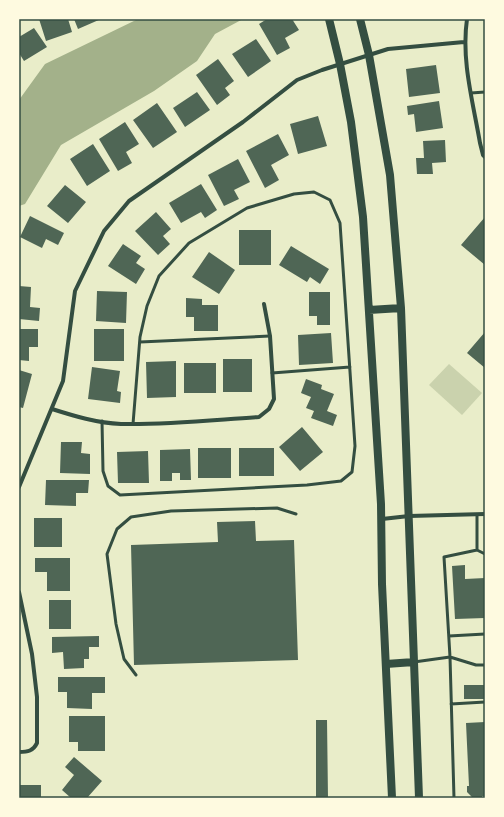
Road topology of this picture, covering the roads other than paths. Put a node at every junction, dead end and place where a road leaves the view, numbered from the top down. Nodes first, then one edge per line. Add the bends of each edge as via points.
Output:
1 (329, 19) edge
2 (360, 19) edge
3 (467, 19) edge
4 (464, 42) junction
5 (369, 55) junction
6 (340, 64) junction
7 (485, 92) edge
8 (471, 94) junction
9 (485, 157) edge
10 (264, 304) dead end
11 (401, 308) junction
12 (369, 310) junction
13 (270, 336) junction
14 (140, 342) junction
15 (350, 367) junction
16 (272, 373) junction
17 (52, 409) junction
18 (102, 421) junction
19 (133, 424) junction
20 (19, 487) edge
21 (296, 514) dead end
22 (485, 514) edge
23 (477, 515) junction
24 (409, 516) junction
25 (382, 519) junction
26 (477, 550) junction
27 (485, 554) edge
28 (19, 592) edge
29 (485, 634) edge
30 (449, 636) junction
31 (450, 657) junction
32 (414, 662) junction
33 (386, 664) junction
34 (485, 665) edge
35 (136, 675) dead end
36 (485, 702) edge
37 (451, 704) junction
38 (19, 752) edge
39 (392, 798) edge
40 (419, 798) edge
41 (454, 798) edge

1 - 6 main road
2 - 5 main road
3 - 4 street
4 - 5 street via 388,49
4 - 8 street
5 - 6 street
5 - 11 main road via 393,197
6 - 12 main road via 351,122 363,217
6 - 17 street via 297,80 244,122 129,201 104,231 75,291 63,380
7 - 8 lane
8 - 9 street
10 - 13 street
11 - 12 main road
11 - 24 main road
12 - 25 main road
13 - 14 lane
13 - 16 street
14 - 15 lane via 147,306 159,276 190,243 247,208 294,194 314,192 330,200 340,224
14 - 19 lane
15 - 16 lane
15 - 18 lane via 355,446 352,472 341,481 120,495 108,486 103,471
16 - 19 street via 274,399 269,409 259,417
17 - 18 street
17 - 20 street
18 - 19 street
21 - 35 lane via 277,508 171,511 131,517 117,529 107,554 116,624 124,659
22 - 23 street
23 - 24 street
23 - 26 lane
24 - 25 street
24 - 32 main road
25 - 33 main road
26 - 27 lane
26 - 30 lane via 444,557
28 - 38 street via 32,654 37,697 37,743 35,748 28,752
29 - 30 lane
30 - 31 lane
31 - 32 lane
31 - 34 lane via 476,665
31 - 37 lane
32 - 33 main road
32 - 40 main road
33 - 39 main road
36 - 37 lane
37 - 41 lane

